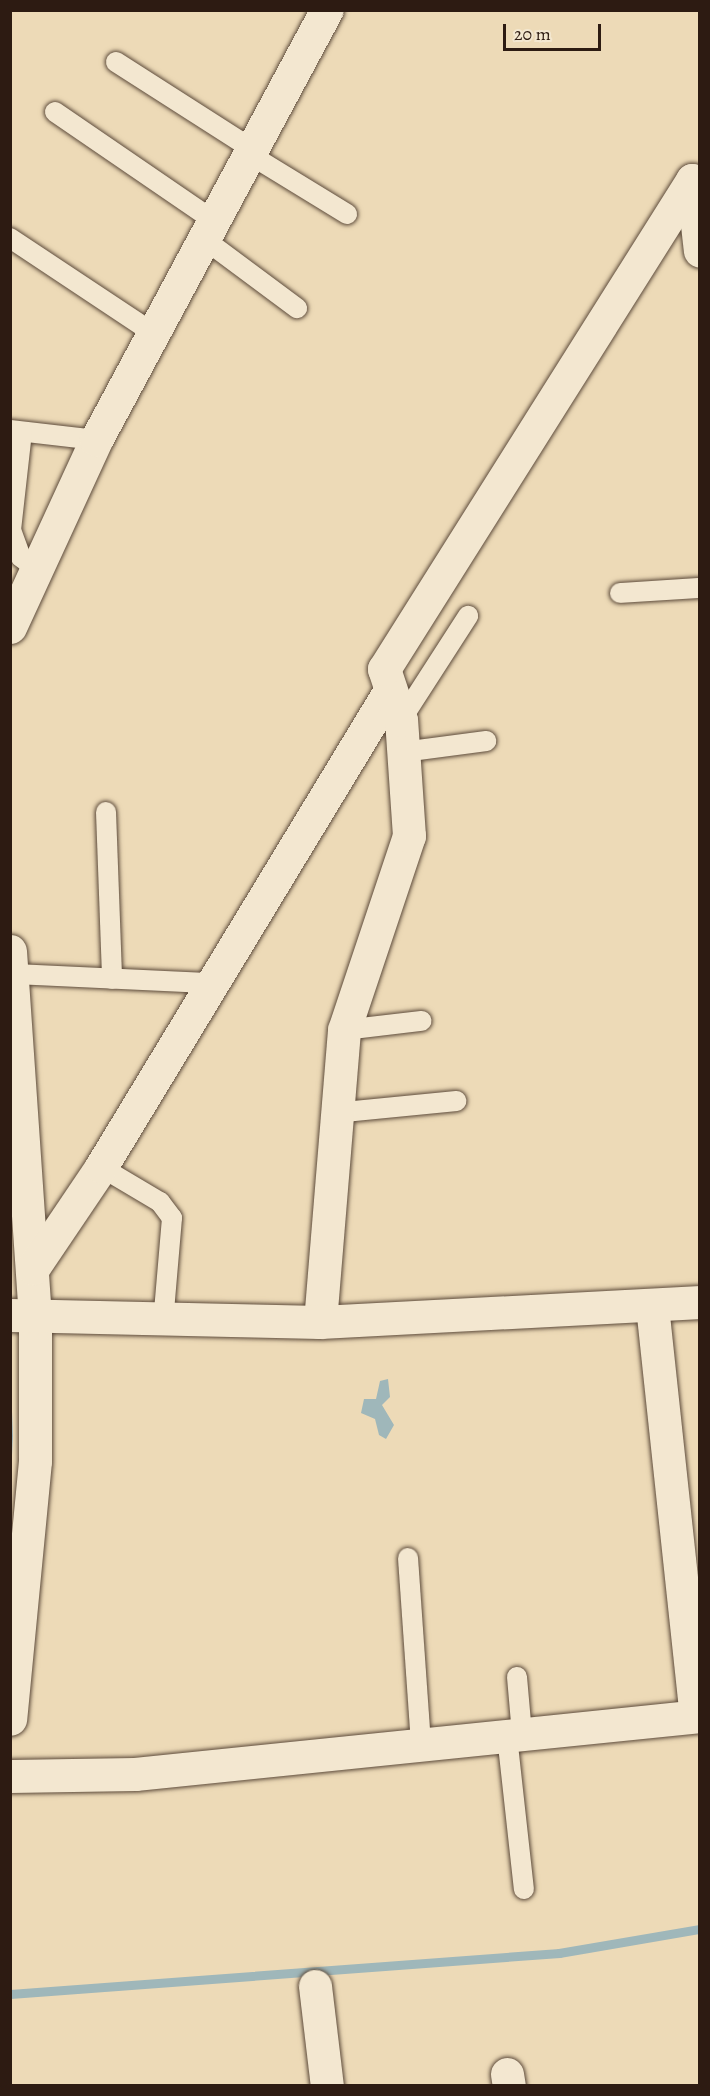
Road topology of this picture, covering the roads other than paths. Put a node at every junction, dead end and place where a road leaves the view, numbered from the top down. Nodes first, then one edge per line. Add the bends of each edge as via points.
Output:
1 (327, 10) edge
2 (116, 62) dead end
3 (55, 112) dead end
4 (250, 152) junction
5 (696, 174) edge
6 (347, 214) dead end
7 (209, 230) junction
8 (10, 238) edge
9 (699, 251) edge
10 (297, 308) dead end
11 (153, 333) junction
12 (16, 431) edge
13 (96, 440) junction
14 (37, 570) junction
15 (699, 588) edge
16 (620, 593) dead end
17 (468, 616) dead end
18 (10, 627) edge
19 (395, 706) junction
20 (486, 741) dead end
21 (403, 752) junction
22 (106, 812) dead end
23 (12, 963) edge
24 (111, 979) junction
25 (208, 983) junction
26 (421, 1021) dead end
27 (344, 1030) junction
28 (456, 1101) dead end
29 (334, 1113) junction
30 (101, 1167) junction
31 (33, 1268) junction
32 (699, 1302) edge
33 (652, 1306) junction
34 (22, 1316) edge
35 (163, 1322) junction
36 (320, 1322) junction
37 (408, 1558) dead end
38 (517, 1677) dead end
39 (698, 1716) edge
40 (10, 1719) edge
41 (514, 1735) junction
42 (420, 1744) junction
43 (10, 1776) edge
44 (524, 1889) dead end
45 (315, 1986) dead end
46 (327, 2085) edge

1 - 4 street
2 - 4 lane
3 - 7 lane
4 - 6 lane
4 - 7 street
5 - 9 street
5 - 19 street via 384,669
7 - 10 lane
7 - 11 street
8 - 11 lane
11 - 13 street
12 - 13 lane
12 - 14 lane via 11,530 21,557
13 - 14 street
14 - 18 street
15 - 16 lane
17 - 19 lane
19 - 21 street
19 - 25 street
20 - 21 lane
21 - 27 street via 409,836
22 - 24 lane
23 - 24 lane
23 - 31 street
24 - 25 lane
25 - 30 street
26 - 27 lane
27 - 29 street
28 - 29 lane
29 - 36 street
30 - 31 street
30 - 35 lane via 160,1202 171,1218
31 - 34 street
32 - 33 street
33 - 36 street
33 - 39 street
34 - 35 street
34 - 40 street via 35,1461
35 - 36 street
37 - 42 lane
38 - 41 lane
39 - 41 street
41 - 42 street
41 - 44 lane
42 - 43 street via 135,1774
45 - 46 street

